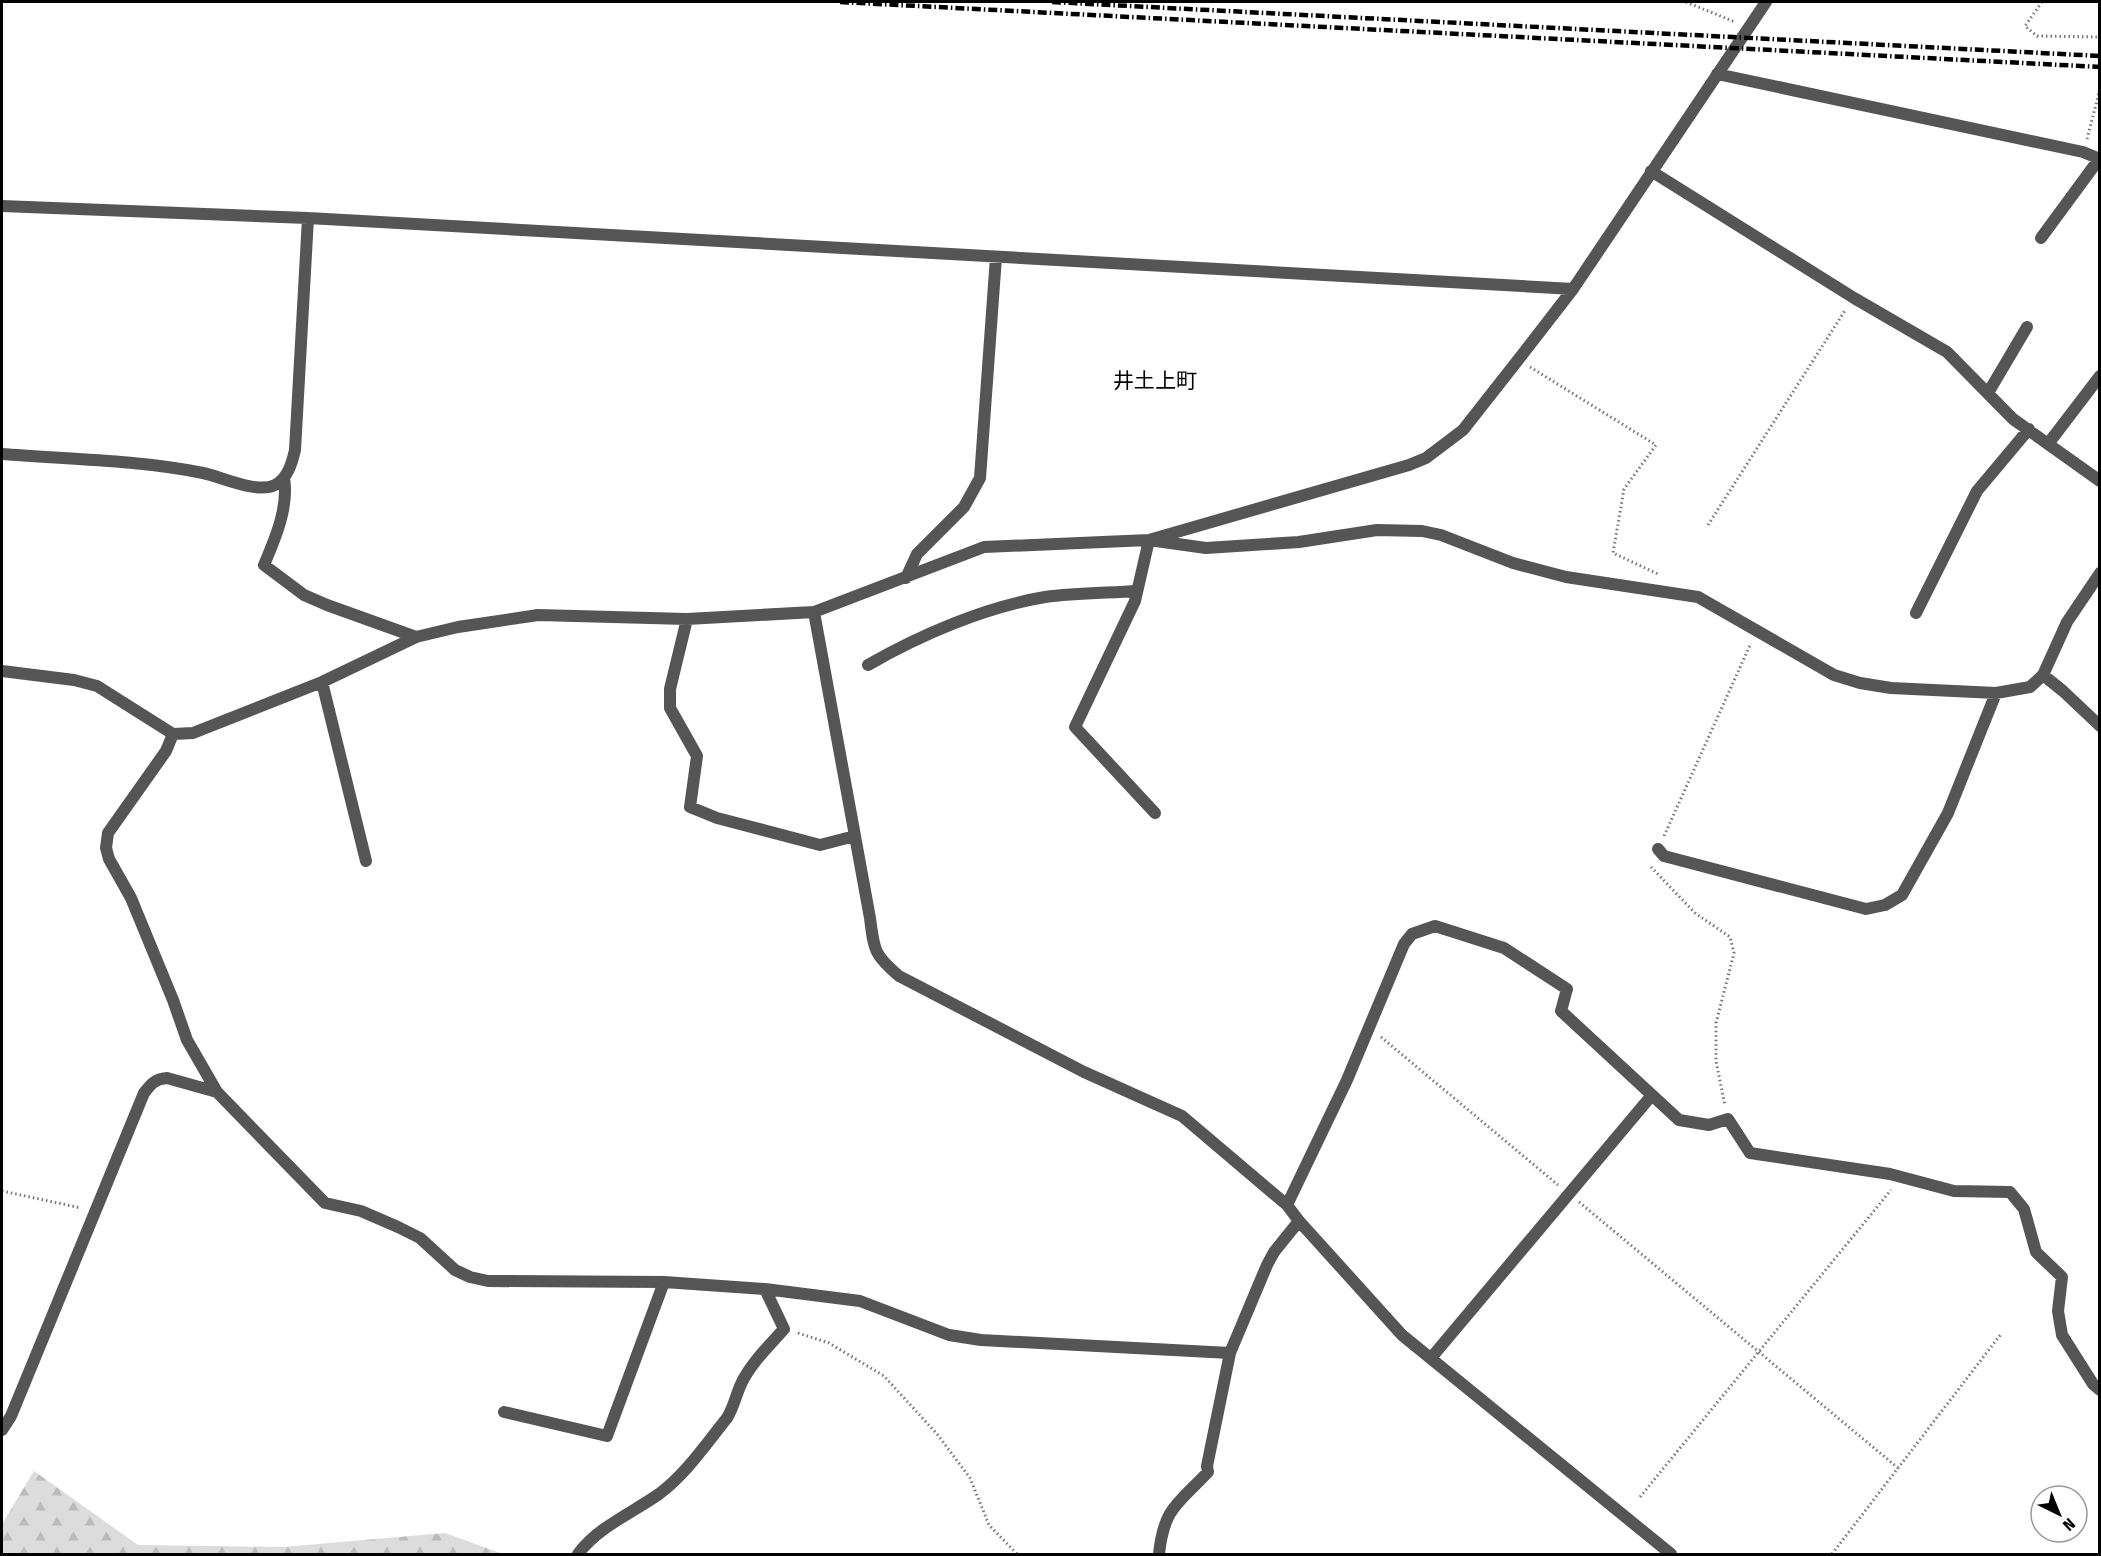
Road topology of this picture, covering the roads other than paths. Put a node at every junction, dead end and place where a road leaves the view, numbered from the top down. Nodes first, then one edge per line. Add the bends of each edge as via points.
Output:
1 (1766, 2) edge
2 (1717, 74) junction
3 (2099, 159) edge
4 (1651, 171) junction
5 (2, 206) edge
6 (308, 218) junction
7 (2041, 238) dead end
8 (996, 257) junction
9 (1573, 289) junction
10 (2027, 327) dead end
11 (2100, 376) edge
12 (1988, 393) junction
13 (2029, 429) junction
14 (2048, 444) junction
15 (2, 454) edge
16 (284, 478) junction
17 (2100, 481) edge
18 (1149, 540) junction
19 (2100, 573) edge
20 (906, 578) junction
21 (1137, 591) junction
22 (814, 612) junction
23 (1916, 613) dead end
24 (687, 619) junction
25 (416, 637) junction
26 (868, 664) dead end
27 (2, 671) edge
28 (2043, 675) junction
29 (322, 682) junction
30 (1996, 693) junction
31 (2099, 725) edge
32 (173, 734) junction
33 (1155, 813) dead end
34 (855, 836) junction
35 (1658, 849) dead end
36 (366, 861) dead end
37 (217, 1092) junction
38 (1652, 1095) junction
39 (1287, 1205) junction
40 (1299, 1221) junction
41 (664, 1282) junction
42 (765, 1288) junction
43 (1230, 1353) junction
44 (1431, 1358) junction
45 (2100, 1390) edge
46 (504, 1412) dead end
47 (2, 1430) edge
48 (578, 1554) edge
49 (1159, 1554) edge
50 (1671, 1554) edge

1 - 2 street
2 - 3 street via 2083,152
2 - 4 street
3 - 7 street
4 - 9 street
4 - 12 street via 1947,352
5 - 6 street
6 - 8 street
6 - 16 street via 295,450
8 - 9 street
8 - 20 street via 980,478 964,507 917,554
9 - 18 street via 1463,430 1426,458
10 - 12 street
11 - 14 street
12 - 13 street
13 - 14 street
13 - 23 street via 1977,491
14 - 17 street
15 - 16 street via 157,466 204,473 255,487 274,486
16 - 25 street via 287,492 264,565 304,595
18 - 20 street via 984,547
18 - 21 street
18 - 30 street via 1206,548 1299,542 1377,530 1422,531 1566,577 1698,597 1834,675 1860,683
19 - 28 street via 2067,622
20 - 22 street
21 - 26 street via 1046,597 988,610
21 - 33 street via 1075,727
22 - 24 street
22 - 34 street
24 - 25 street via 538,615
24 - 34 street via 670,689 670,708 697,756 690,807 820,845
25 - 29 street
27 - 32 street via 74,680 97,687
28 - 30 street via 2030,687
28 - 31 street
29 - 32 street via 192,733
29 - 36 street
30 - 35 street via 1948,813 1902,895 1885,904 1866,909 1664,856
32 - 37 street via 166,751 108,833 106,848 131,898 187,1040
34 - 39 street via 873,948 890,969 1084,1072 1182,1116
37 - 41 street via 325,1203 361,1211 420,1238 455,1270 470,1277 488,1281
37 - 47 street via 158,1078 144,1093
38 - 39 street via 1561,1011 1566,988 1504,948 1435,927 1412,934 1404,944 1347,1080
38 - 44 street
38 - 45 street via 1679,1120 1710,1125 1728,1119 1750,1153 1902,1177 1954,1191 2010,1192 2024,1209 2036,1252 2062,1277 2058,1311 2062,1335
39 - 40 street
40 - 43 street via 1270,1259
40 - 44 street via 1402,1335
41 - 42 street
41 - 46 street via 607,1436
42 - 43 street via 860,1301 949,1335 981,1340
42 - 48 street via 784,1329 752,1364 727,1418 672,1483 598,1533
43 - 49 street via 1208,1472 1169,1513 1161,1533
44 - 50 street

